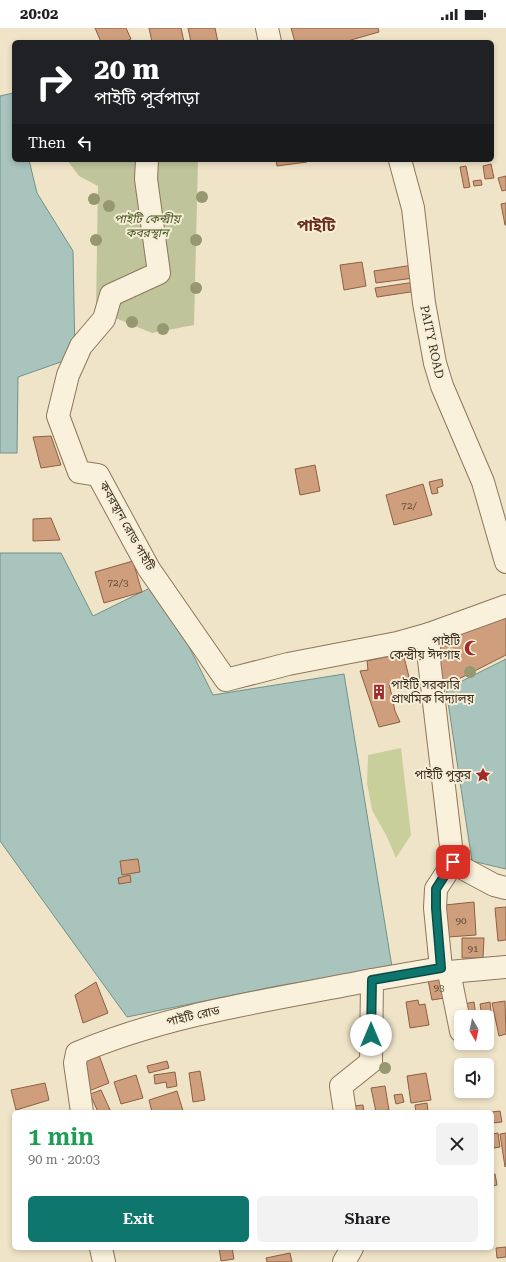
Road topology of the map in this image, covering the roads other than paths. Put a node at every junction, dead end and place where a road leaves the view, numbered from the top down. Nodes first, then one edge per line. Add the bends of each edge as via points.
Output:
1 (266, 28) edge
2 (269, 40) edge
3 (147, 162) edge
4 (401, 162) edge
5 (506, 562) edge
6 (506, 606) edge
7 (429, 634) junction
8 (453, 862) junction
9 (506, 888) edge
10 (506, 968) edge
11 (445, 970) junction
12 (372, 980) junction
13 (455, 1010) edge
14 (82, 1110) edge
15 (345, 1110) edge
16 (101, 1250) edge
17 (351, 1250) edge
18 (104, 1262) edge
19 (344, 1262) edge

1 - 2 street
3 - 7 street, কবরস্থান রোড পাইটি via 146,180 159,273 111,296 104,319 81,346 68,375 58,416 79,472 98,475 149,569 226,680
4 - 5 street, PAITY ROAD via 413,208 424,303 435,363 442,386 483,482
6 - 7 street
7 - 8 street via 429,660
8 - 9 street via 494,885
8 - 11 street via 436,889 436,908
10 - 11 street
11 - 12 street
11 - 13 street
12 - 14 street, পাইটি রোড via 181,1017 108,1040 78,1053 75,1063
12 - 15 street via 371,1062 341,1086
16 - 18 street
17 - 19 street

